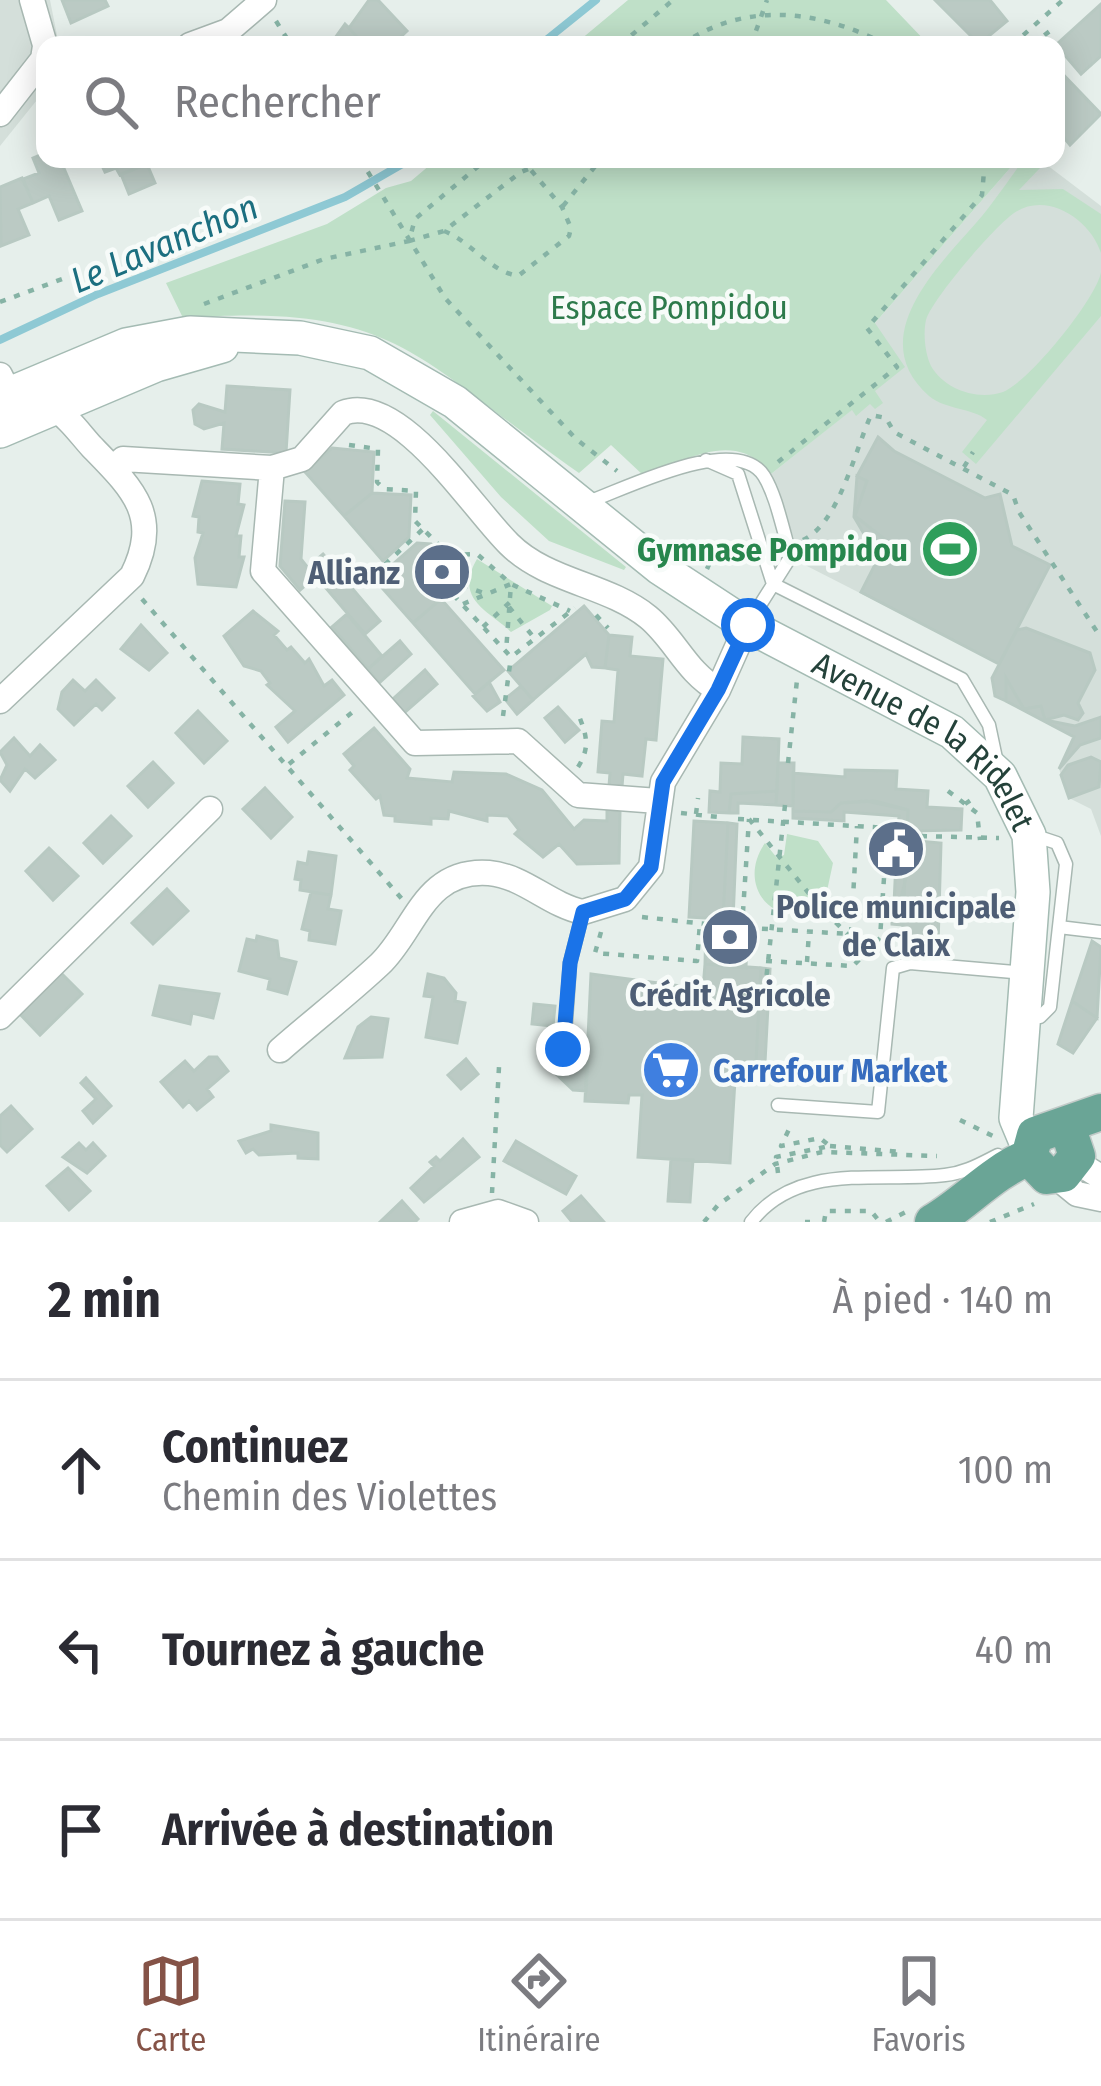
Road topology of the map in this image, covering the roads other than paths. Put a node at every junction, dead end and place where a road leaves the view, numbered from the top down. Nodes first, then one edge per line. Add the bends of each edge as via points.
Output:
1 (32, 0) edge
2 (268, 7) edge
3 (42, 36) edge
4 (214, 36) edge
5 (36, 85) edge
6 (0, 114) edge
7 (265, 336) junction
8 (2, 405) edge
9 (52, 408) junction
10 (706, 460) junction
11 (272, 468) junction
12 (113, 469) junction
13 (581, 505) junction
14 (773, 584) junction
15 (748, 625) junction
16 (718, 690) junction
17 (0, 701) edge
18 (1000, 776) junction
19 (658, 806) junction
20 (210, 809) dead end
21 (1030, 835) junction
22 (596, 915) junction
23 (1059, 926) junction
24 (1101, 932) edge
25 (1026, 973) junction
26 (0, 1017) edge
27 (1021, 1032) junction
28 (563, 1049) dead end
29 (280, 1050) dead end
30 (778, 1105) dead end
31 (1101, 1112) edge
32 (1054, 1153) edge
33 (1101, 1199) edge
34 (462, 1222) edge
35 (526, 1222) edge
36 (751, 1222) edge
37 (933, 1222) edge

1 - 3 street
2 - 4 street
5 - 6 street
7 - 8 main road, Avenue de la Ridelet via 151,338
7 - 9 main road, Avenue de la Ridelet via 156,365
7 - 13 main road, Avenue de la Ridelet via 333,344 400,366
8 - 9 main road, Avenue de la Ridelet
9 - 12 street
10 - 13 lane
10 - 14 lane via 738,474
10 - 14 lane via 739,458 763,473 791,556
11 - 12 street via 123,459
11 - 16 street via 302,459 354,408 400,424 521,556 650,618
11 - 19 street via 262,572 416,742 518,742 578,795
12 - 17 street via 134,492 145,550 126,581
13 - 15 main road, Avenue de la Ridelet
14 - 15 lane
14 - 18 lane via 962,679 989,725
15 - 16 street
15 - 18 main road, Avenue de la Ridelet via 952,732
16 - 19 street via 663,782
18 - 21 main road, Avenue de la Ridelet
19 - 22 street via 651,867 625,899
20 - 26 street
21 - 23 lane via 1058,843 1066,864
21 - 25 main road, Avenue de la Ridelet
22 - 28 lane via 570,963
22 - 29 street via 518,880 482,872 456,878 413,912 384,961
23 - 24 lane
23 - 27 lane via 1050,1007
25 - 27 main road, Avenue de la Ridelet
25 - 30 lane via 910,963 889,974 878,1112
27 - 32 main road, Avenue de la Ridelet
31 - 32 main road
32 - 33 street via 1077,1194
32 - 36 lane via 1000,1154 947,1175 806,1183
32 - 37 main road via 999,1173
34 - 35 street via 491,1212

